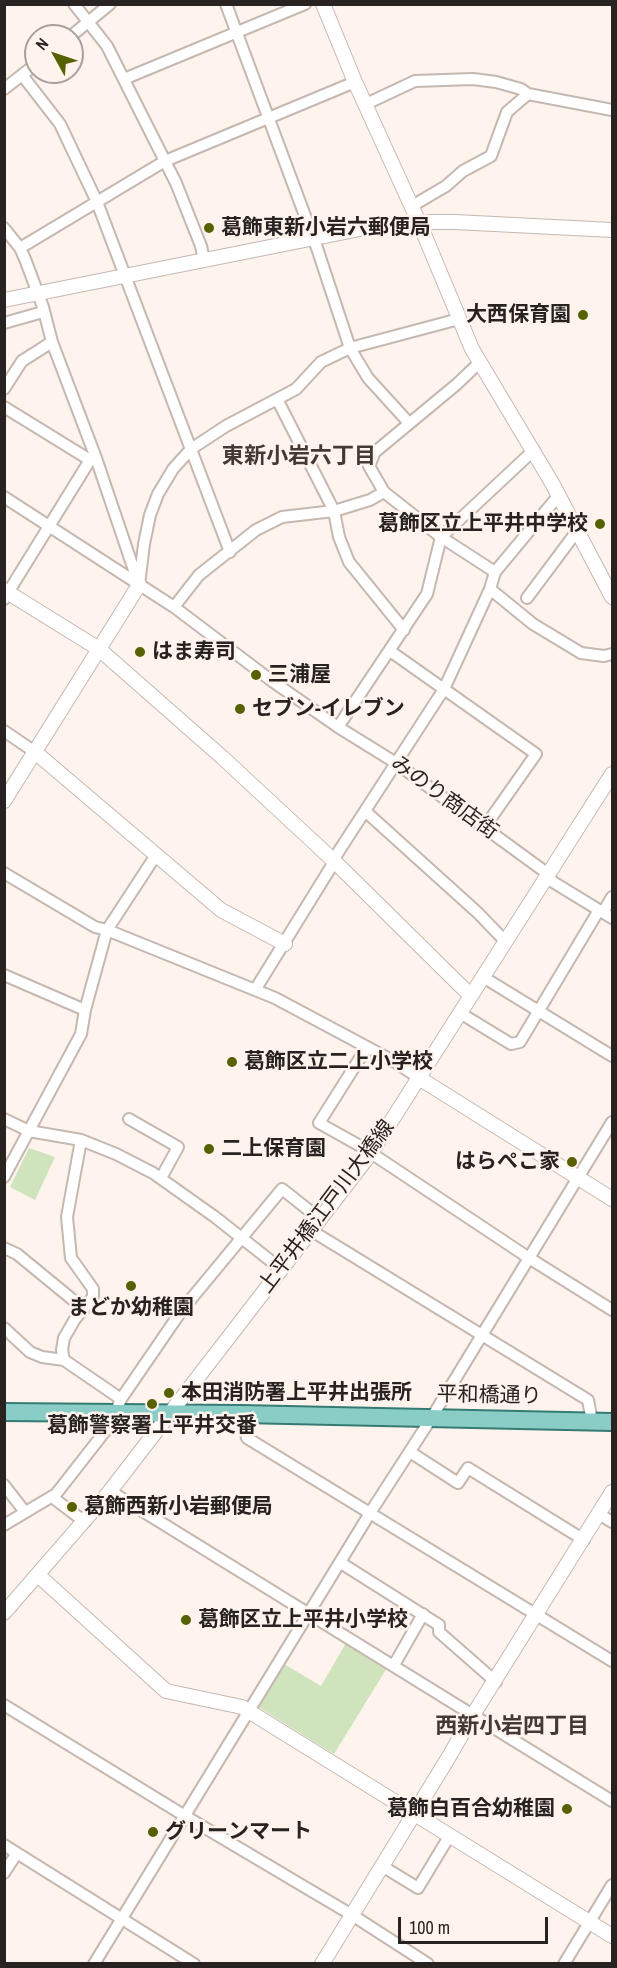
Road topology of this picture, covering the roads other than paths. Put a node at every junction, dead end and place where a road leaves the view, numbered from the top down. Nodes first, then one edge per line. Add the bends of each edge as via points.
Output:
1 (74, 4) edge
2 (110, 4) edge
3 (226, 4) edge
4 (305, 4) edge
5 (327, 6) edge
6 (88, 22) junction
7 (84, 25) edge
8 (236, 33) junction
9 (22, 75) joint
10 (124, 79) junction
11 (355, 82) junction
12 (4, 89) edge
13 (528, 94) junction
14 (366, 104) junction
15 (612, 110) edge
16 (269, 119) junction
17 (165, 161) junction
18 (97, 202) junction
19 (412, 206) junction
20 (419, 222) junction
21 (4, 228) edge
22 (612, 231) edge
23 (313, 238) junction
24 (20, 248) junction
25 (204, 260) junction
26 (125, 275) junction
27 (37, 293) junction
28 (4, 300) edge
29 (43, 312) junction
30 (459, 319) junction
31 (4, 323) edge
32 (52, 342) junction
33 (350, 348) junction
34 (480, 362) junction
35 (4, 389) edge
36 (277, 399) junction
37 (4, 407) edge
38 (409, 423) junction
39 (191, 448) junction
40 (534, 450) junction
41 (93, 459) junction
42 (384, 492) junction
43 (559, 495) junction
44 (4, 497) edge
45 (334, 511) junction
46 (51, 526) junction
47 (577, 531) junction
48 (441, 537) junction
49 (230, 552) junction
50 (495, 572) junction
51 (140, 585) junction
52 (490, 589) junction
53 (6, 594) edge
54 (612, 597) edge
55 (527, 598) dead end
56 (174, 607) junction
57 (404, 630) junction
58 (99, 649) junction
59 (390, 651) junction
60 (612, 654) edge
61 (444, 688) junction
62 (339, 728) junction
63 (4, 731) edge
64 (35, 752) junction
65 (396, 763) junction
66 (612, 774) edge
67 (4, 801) edge
68 (365, 811) junction
69 (484, 828) junction
70 (156, 855) junction
71 (334, 861) junction
72 (4, 873) edge
73 (548, 875) junction
74 (612, 897) edge
75 (605, 914) edge
76 (107, 930) junction
77 (505, 941) junction
78 (285, 944) junction
79 (4, 975) edge
80 (483, 977) junction
81 (255, 990) junction
82 (470, 995) junction
83 (85, 1010) junction
84 (539, 1011) junction
85 (460, 1013) junction
86 (367, 1047) junction
87 (612, 1056) edge
88 (419, 1078) junction
89 (4, 1119) edge
90 (129, 1119) dead end
91 (612, 1122) edge
92 (29, 1131) junction
93 (81, 1140) junction
94 (371, 1153) junction
95 (4, 1177) edge
96 (161, 1178) junction
97 (579, 1178) junction
98 (612, 1199) edge
99 (320, 1219) junction
100 (312, 1231) junction
101 (243, 1238) junction
102 (4, 1248) edge
103 (529, 1258) junction
104 (281, 1269) junction
105 (84, 1309) junction
106 (612, 1310) edge
107 (4, 1328) edge
108 (482, 1335) junction
109 (63, 1360) junction
110 (118, 1406) junction
111 (4, 1412) edge
112 (170, 1414) junction
113 (241, 1414) junction
114 (432, 1418) junction
115 (592, 1421) junction
116 (612, 1422) edge
117 (410, 1452) junction
118 (4, 1485) edge
119 (111, 1491) junction
120 (612, 1492) edge
121 (52, 1497) junction
122 (25, 1512) junction
123 (370, 1513) junction
124 (599, 1514) junction
125 (85, 1522) junction
126 (612, 1522) edge
127 (4, 1525) edge
128 (584, 1540) junction
129 (341, 1563) junction
130 (38, 1575) junction
131 (4, 1613) edge
132 (310, 1614) junction
133 (423, 1614) junction
134 (536, 1614) junction
135 (612, 1662) edge
136 (394, 1665) junction
137 (496, 1682) junction
138 (4, 1705) edge
139 (250, 1712) junction
140 (473, 1715) junction
141 (612, 1801) edge
142 (414, 1812) junction
143 (185, 1816) junction
144 (450, 1835) junction
145 (4, 1845) edge
146 (17, 1853) junction
147 (382, 1866) junction
148 (4, 1873) edge
149 (612, 1885) edge
150 (352, 1915) junction
151 (123, 1918) junction
152 (590, 1922) junction
153 (612, 1936) edge
154 (94, 1964) edge
155 (194, 1964) edge
156 (322, 1964) edge
157 (428, 1964) edge
158 (564, 1964) edge

1 - 6 street
2 - 6 street
3 - 8 street
4 - 8 street
5 - 11 street
6 - 7 street
6 - 10 street via 107,46
8 - 10 street
8 - 16 street
9 - 12 street
9 - 18 street via 60,124
10 - 17 street
11 - 14 street
11 - 16 street
13 - 14 street via 496,82 446,78 415,81
13 - 15 street
13 - 19 street via 507,112 491,156
14 - 19 street
16 - 17 street
16 - 23 street
17 - 18 street
17 - 25 street
18 - 24 street
18 - 26 street
19 - 20 street
20 - 22 street
20 - 23 street
20 - 30 street
21 - 24 street
23 - 25 street
23 - 33 street
24 - 27 street
25 - 26 street
26 - 27 street
26 - 39 street
27 - 28 street
27 - 29 street
29 - 31 street
29 - 32 street
30 - 33 street
30 - 34 street
32 - 35 street via 22,361
32 - 41 street
33 - 36 street via 321,362 296,389
33 - 38 street via 368,378
34 - 38 street
34 - 40 street
36 - 39 street
36 - 45 street
37 - 41 street
38 - 42 street via 375,452 369,466
39 - 49 street
39 - 51 street via 173,469 150,515
40 - 43 street
40 - 48 street
41 - 46 street
41 - 51 street
42 - 45 street
42 - 48 street
43 - 47 street
43 - 50 street
44 - 46 street, みのり商店街
45 - 49 street via 282,517 256,530
45 - 57 street via 349,562
46 - 51 street, みのり商店街
46 - 53 street
47 - 54 street
47 - 55 street
48 - 50 street
48 - 57 street via 427,594
49 - 56 street via 199,575
50 - 52 street
51 - 56 street, みのり商店街
51 - 58 street
52 - 60 street via 533,624 581,653
52 - 61 street
53 - 58 street
56 - 62 street, みのり商店街
57 - 59 street
58 - 64 street
58 - 71 street
59 - 61 street
59 - 62 street
61 - 65 street
61 - 69 street via 536,754
62 - 65 street, みのり商店街
63 - 64 street
64 - 67 street
64 - 70 street
65 - 68 street
65 - 69 street, みのり商店街
66 - 73 street, 上平井橋江戸川大橋線
68 - 71 street
68 - 77 street
69 - 73 street, みのり商店街
70 - 76 street
70 - 78 street via 221,910
71 - 78 street
71 - 82 street
72 - 76 street via 95,927
73 - 75 street, みのり商店街
73 - 77 street, 上平井橋江戸川大橋線
74 - 75 street
75 - 84 street
76 - 81 street
76 - 83 street
77 - 80 street, 上平井橋江戸川大橋線
78 - 81 street
79 - 83 street
80 - 82 street, 上平井橋江戸川大橋線
80 - 84 street
81 - 86 street
82 - 85 street, 上平井橋江戸川大橋線
83 - 92 street via 81,1034
84 - 85 street via 520,1042 511,1044
84 - 87 street
85 - 88 street, 上平井橋江戸川大橋線
86 - 88 street
86 - 94 street via 319,1123
88 - 94 street, 上平井橋江戸川大橋線
88 - 97 street
89 - 92 street
90 - 96 street via 178,1147
91 - 97 street
92 - 93 street
92 - 95 street
93 - 96 street
93 - 105 street via 67,1217 71,1257 93,1289 93,1297
94 - 99 street, 上平井橋江戸川大橋線
94 - 103 street
96 - 101 street
97 - 98 street
97 - 103 street
99 - 100 street, 上平井橋江戸川大橋線
99 - 101 street via 282,1189
100 - 104 street, 上平井橋江戸川大橋線
100 - 108 street
101 - 104 street
101 - 110 street via 182,1310
102 - 105 street via 17,1254
103 - 106 street
103 - 108 street
104 - 112 street, 上平井橋江戸川大橋線
105 - 109 street via 64,1338
107 - 109 street via 30,1352 42,1358
108 - 114 street
108 - 115 street via 588,1400
109 - 110 street
110 - 111 main road, 平和橋通り
110 - 112 main road, 平和橋通り
110 - 121 street via 110,1425
112 - 113 main road, 平和橋通り
112 - 119 street, 上平井橋江戸川大橋線
113 - 114 main road, 平和橋通り
113 - 123 street via 247,1438
114 - 115 main road, 平和橋通り
114 - 117 street
115 - 116 main road, 平和橋通り
117 - 123 street
117 - 128 street via 458,1483 468,1468
118 - 122 street
119 - 125 street, 上平井橋江戸川大橋線
119 - 132 street
120 - 124 street
121 - 122 street
121 - 125 street
122 - 127 street
123 - 129 street
123 - 134 street
124 - 126 street
124 - 128 street
125 - 130 street, 上平井橋江戸川大橋線
128 - 134 street
129 - 132 street
129 - 133 street
130 - 131 street, 上平井橋江戸川大橋線
130 - 139 street via 166,1691
132 - 136 street
132 - 139 street
133 - 136 street
133 - 137 street
134 - 135 street
134 - 137 street
136 - 140 street
137 - 140 street
138 - 143 street
139 - 142 street
139 - 143 street
140 - 141 street
140 - 142 street
142 - 144 street
142 - 147 street
143 - 150 street
143 - 151 street
144 - 147 street via 418,1888
144 - 152 street
145 - 146 street
146 - 148 street
146 - 151 street
147 - 150 street
149 - 152 street
150 - 156 street
150 - 157 street
151 - 154 street
151 - 155 street
152 - 153 street
152 - 158 street

